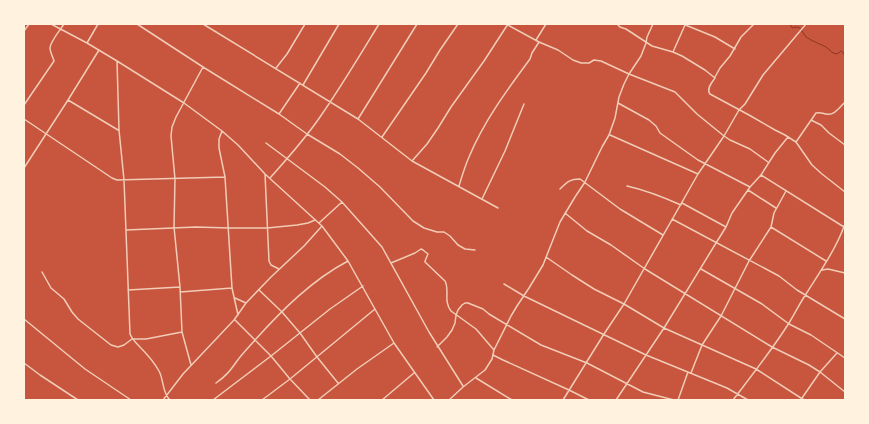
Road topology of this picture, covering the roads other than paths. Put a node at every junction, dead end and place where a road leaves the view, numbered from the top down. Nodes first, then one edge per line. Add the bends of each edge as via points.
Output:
1 (29, 24) edge
2 (51, 24) edge
3 (64, 24) edge
4 (98, 24) edge
5 (137, 24) edge
6 (203, 24) edge
7 (305, 24) edge
8 (339, 24) edge
9 (379, 24) edge
10 (417, 24) edge
11 (458, 24) edge
12 (507, 24) edge
13 (546, 24) edge
14 (617, 24) edge
15 (653, 24) edge
16 (684, 24) edge
17 (754, 24) edge
18 (806, 24) edge
19 (61, 29) junction
20 (24, 31) edge
21 (536, 40) junction
22 (539, 42) junction
23 (87, 43) junction
24 (646, 43) junction
25 (735, 49) junction
26 (99, 50) junction
27 (673, 52) junction
28 (117, 61) junction
29 (203, 67) junction
30 (276, 68) junction
31 (629, 74) junction
32 (715, 78) junction
33 (300, 83) junction
34 (303, 85) junction
35 (68, 100) junction
36 (330, 101) junction
37 (845, 102) edge
38 (184, 103) junction
39 (618, 103) junction
40 (524, 104) dead end
41 (24, 105) edge
42 (739, 110) junction
43 (279, 114) junction
44 (24, 119) edge
45 (358, 119) junction
46 (811, 120) junction
47 (119, 130) junction
48 (222, 131) junction
49 (46, 134) junction
50 (307, 134) junction
51 (610, 135) junction
52 (724, 136) junction
53 (382, 137) junction
54 (788, 137) junction
55 (796, 142) junction
56 (266, 143) dead end
57 (845, 145) edge
58 (287, 159) junction
59 (412, 161) junction
60 (768, 162) junction
61 (706, 163) junction
62 (24, 168) edge
63 (265, 174) junction
64 (698, 174) junction
65 (761, 175) junction
66 (225, 177) junction
67 (270, 178) junction
68 (175, 179) junction
69 (124, 180) junction
70 (585, 182) junction
71 (459, 186) junction
72 (627, 186) dead end
73 (750, 187) junction
74 (560, 189) dead end
75 (748, 190) junction
76 (786, 190) junction
77 (845, 192) edge
78 (482, 200) junction
79 (342, 202) junction
80 (681, 204) junction
81 (498, 208) dead end
82 (776, 208) junction
83 (565, 213) junction
84 (672, 219) junction
85 (316, 220) junction
86 (319, 223) junction
87 (322, 226) junction
88 (845, 226) edge
89 (726, 227) junction
90 (174, 228) junction
91 (229, 228) junction
92 (267, 228) junction
93 (771, 228) junction
94 (126, 230) junction
95 (844, 232) edge
96 (663, 235) junction
97 (716, 243) junction
98 (475, 250) dead end
99 (546, 257) junction
100 (348, 261) junction
101 (749, 261) junction
102 (826, 261) junction
103 (391, 263) junction
104 (278, 269) junction
105 (644, 269) junction
106 (700, 269) junction
107 (821, 270) junction
108 (42, 272) dead end
109 (845, 273) edge
110 (504, 284) dead end
111 (363, 286) junction
112 (180, 287) junction
113 (232, 288) junction
114 (736, 289) junction
115 (128, 290) junction
116 (259, 290) junction
117 (180, 292) junction
118 (685, 293) junction
119 (524, 296) junction
120 (805, 296) junction
121 (235, 298) junction
122 (246, 303) junction
123 (624, 304) junction
124 (375, 309) junction
125 (282, 312) junction
126 (238, 315) junction
127 (456, 315) junction
128 (721, 316) junction
129 (24, 319) edge
130 (845, 319) edge
131 (234, 320) junction
132 (789, 324) junction
133 (507, 325) junction
134 (664, 328) junction
135 (182, 332) junction
136 (300, 333) junction
137 (604, 334) junction
138 (132, 339) junction
139 (256, 340) junction
140 (394, 343) junction
141 (702, 345) junction
142 (437, 346) junction
143 (772, 347) junction
144 (494, 350) junction
145 (837, 353) junction
146 (493, 355) junction
147 (646, 355) junction
148 (271, 356) junction
149 (317, 357) junction
150 (845, 358) edge
151 (24, 363) edge
152 (587, 363) junction
153 (191, 365) junction
154 (756, 369) junction
155 (688, 372) junction
156 (820, 372) junction
157 (414, 373) junction
158 (691, 373) junction
159 (475, 378) junction
160 (290, 379) junction
161 (216, 383) dead end
162 (338, 383) junction
163 (626, 384) junction
164 (463, 387) junction
165 (569, 390) junction
166 (845, 392) edge
167 (738, 394) junction
168 (166, 396) junction
169 (802, 398) junction
170 (78, 400) edge
171 (131, 400) edge
172 (163, 400) edge
173 (170, 400) edge
174 (213, 400) edge
175 (262, 400) edge
176 (310, 400) edge
177 (318, 400) edge
178 (382, 400) edge
179 (433, 400) edge
180 (449, 400) edge
181 (512, 400) edge
182 (563, 400) edge
183 (589, 400) edge
184 (616, 400) edge
185 (674, 400) edge
186 (678, 400) edge
187 (733, 400) edge
188 (748, 400) edge
189 (804, 400) edge

1 - 20 street
2 - 19 street
3 - 19 street
4 - 23 street
5 - 29 street
6 - 30 street
7 - 30 street
8 - 34 street
9 - 36 street
10 - 45 street
11 - 53 street
12 - 21 street
12 - 59 street via 427,144
13 - 21 street
14 - 24 street
15 - 24 street
16 - 25 street
16 - 27 street
17 - 25 street via 741,37
18 - 42 street
19 - 23 street
19 - 41 street via 50,45 54,61
21 - 22 street
22 - 31 street via 581,63 601,61
22 - 71 street via 480,135
23 - 26 street
24 - 27 street
24 - 31 street
25 - 32 street
26 - 28 street
26 - 35 street
27 - 32 street
28 - 38 street
28 - 47 street
29 - 38 street
29 - 43 street
30 - 33 street
31 - 39 street
31 - 52 street via 675,92
32 - 42 street via 708,92
33 - 34 street
33 - 43 street
34 - 36 street
35 - 47 street
35 - 49 street
36 - 45 street
36 - 50 street
37 - 46 street via 834,113 830,115 819,112
38 - 48 street
38 - 68 street via 172,127
39 - 51 street
39 - 61 street via 649,120 660,133
40 - 78 street
42 - 52 street
42 - 54 street
43 - 50 street
44 - 49 street
45 - 53 street
46 - 55 street
46 - 57 street via 821,124
47 - 69 street
48 - 63 street
48 - 66 street via 219,148
49 - 62 street
49 - 69 street via 112,178
50 - 58 street
50 - 98 street via 358,168 413,221 424,228 444,232 465,249
51 - 64 street
51 - 70 street
52 - 60 street via 750,149
52 - 61 street
53 - 59 street
54 - 55 street
54 - 60 street
55 - 77 street via 812,165
56 - 58 street
58 - 67 street
58 - 79 street
59 - 71 street
60 - 65 street
61 - 64 street
61 - 73 street
63 - 67 street
63 - 92 street
64 - 80 street
65 - 73 street
65 - 76 street
66 - 68 street
66 - 91 street
67 - 85 street
68 - 69 street
68 - 90 street
69 - 94 street
70 - 74 street via 573,179
70 - 83 street
70 - 96 street via 620,210
71 - 78 street
72 - 80 street
73 - 75 street
75 - 82 street
75 - 89 street
76 - 82 street
76 - 88 street
78 - 81 street
79 - 86 street
79 - 103 street via 382,246
80 - 84 street
80 - 89 street
82 - 93 street
83 - 99 street
83 - 105 street
84 - 96 street
84 - 97 street
85 - 86 street
85 - 92 street
86 - 87 street
87 - 100 street
87 - 104 street
88 - 95 street
89 - 97 street
90 - 91 street
90 - 94 street
90 - 112 street
91 - 92 street
91 - 113 street
92 - 104 street via 269,261
93 - 101 street
93 - 102 street
94 - 115 street
95 - 102 street
96 - 105 street
97 - 101 street
97 - 106 street
99 - 119 street
99 - 123 street via 594,289
100 - 111 street
100 - 125 street via 322,277
101 - 114 street
101 - 120 street via 779,276
102 - 107 street
103 - 127 street via 421,249 424,250 428,254 425,262 447,284 448,308
103 - 142 street
104 - 116 street
105 - 118 street
105 - 123 street
106 - 114 street
106 - 118 street
107 - 109 street
107 - 120 street
108 - 138 street via 51,288 64,299 78,320 103,340 118,347
110 - 119 street
111 - 124 street
111 - 136 street
112 - 115 street
112 - 117 street
113 - 117 street
113 - 121 street
114 - 128 street
114 - 132 street
115 - 138 street
116 - 122 street
116 - 125 street
117 - 135 street
118 - 128 street
118 - 134 street
119 - 133 street
119 - 137 street
120 - 130 street
120 - 132 street
121 - 122 street
121 - 126 street
122 - 126 street
123 - 134 street
123 - 137 street
124 - 140 street
124 - 149 street
125 - 136 street
125 - 139 street
126 - 131 street
127 - 133 street via 462,305 468,303
127 - 142 street via 452,330
127 - 144 street via 476,329
128 - 141 street
128 - 143 street
129 - 171 street via 85,369
131 - 139 street
131 - 153 street
132 - 143 street
132 - 145 street
133 - 144 street
133 - 152 street via 541,345
134 - 141 street
134 - 147 street
135 - 138 street
135 - 153 street
136 - 148 street
136 - 149 street
137 - 147 street
137 - 152 street
138 - 168 street via 159,371
139 - 148 street
139 - 161 street via 224,378
140 - 157 street
140 - 162 street
141 - 154 street
141 - 158 street
142 - 164 street
143 - 154 street
143 - 156 street
144 - 146 street
145 - 150 street
145 - 156 street
146 - 159 street via 485,370
146 - 165 street
147 - 155 street
147 - 163 street
148 - 160 street
148 - 174 street
149 - 160 street
149 - 162 street
151 - 170 street
152 - 163 street
152 - 165 street
153 - 168 street
154 - 167 street
154 - 169 street
155 - 158 street
155 - 186 street
156 - 166 street
156 - 169 street
157 - 178 street
157 - 179 street
158 - 167 street
159 - 164 street
159 - 181 street
160 - 175 street
160 - 176 street
162 - 177 street
163 - 184 street
163 - 185 street via 643,392
164 - 180 street
165 - 182 street
165 - 183 street
167 - 187 street
167 - 188 street
168 - 172 street
168 - 173 street
169 - 189 street

